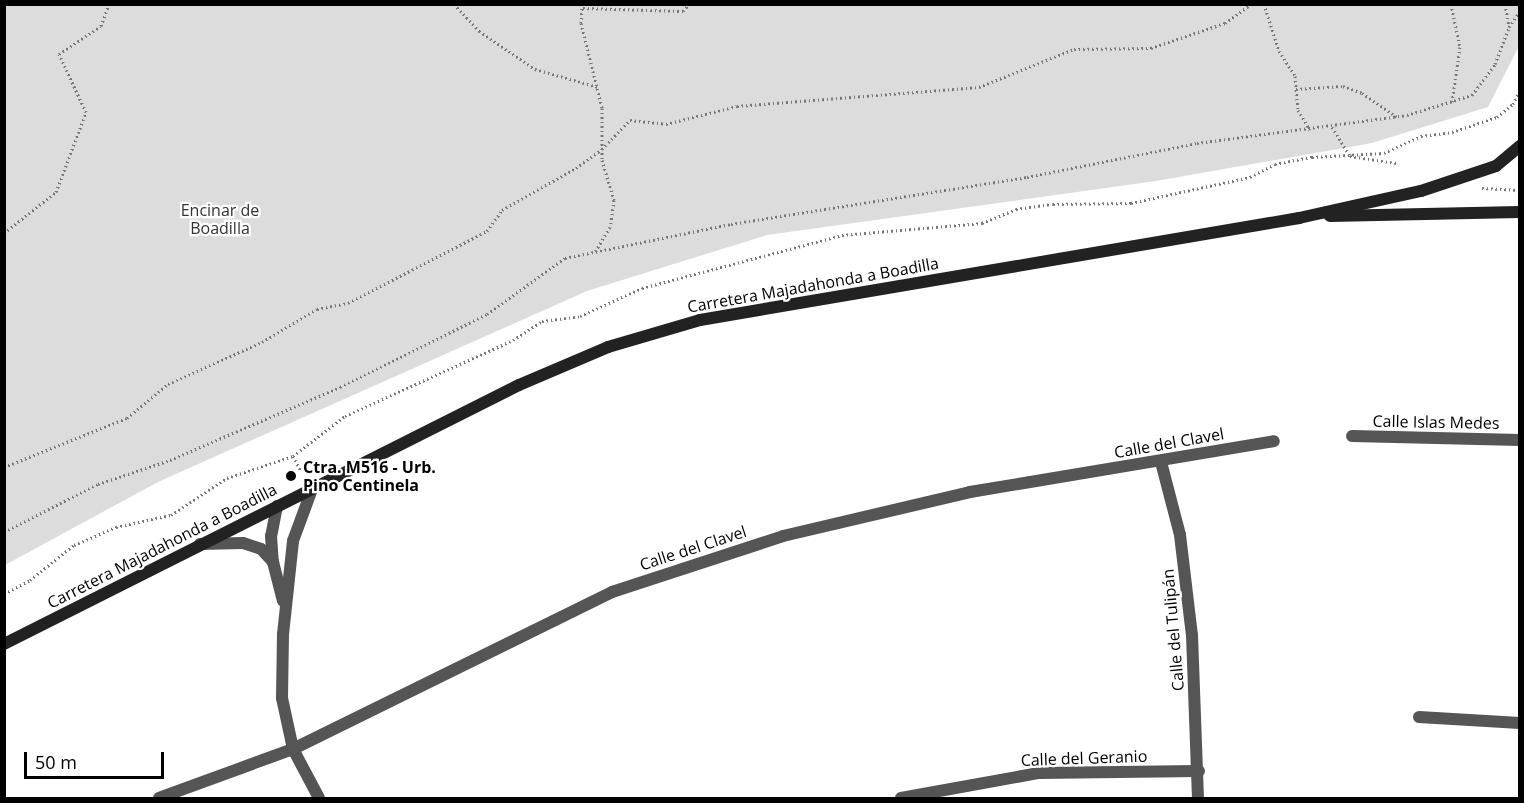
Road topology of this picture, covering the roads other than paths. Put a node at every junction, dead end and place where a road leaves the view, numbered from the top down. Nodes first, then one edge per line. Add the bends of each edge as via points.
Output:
1 (1520, 146) edge
2 (1520, 212) edge
3 (1299, 218) junction
4 (1352, 436) dead end
5 (1520, 440) edge
6 (1274, 441) dead end
7 (1161, 462) junction
8 (311, 492) junction
9 (277, 506) junction
10 (199, 544) junction
11 (273, 562) junction
12 (285, 608) junction
13 (4, 644) edge
14 (1419, 717) dead end
15 (1520, 723) edge
16 (293, 749) junction
17 (1199, 771) junction
18 (159, 798) edge
19 (319, 798) edge
20 (901, 798) edge
21 (1198, 798) edge

1 - 3 street, Carretera Majadahonda a Boadilla via 1496,166 1421,191
2 - 3 street, Carretera Majadahonda a Boadilla
3 - 8 street, Carretera Majadahonda a Boadilla via 700,320 608,347 519,385
4 - 5 street, Calle Islas Medes
6 - 7 street, Calle del Clavel
7 - 16 street, Calle del Clavel via 970,492 783,536 612,592
7 - 17 street, Calle del Tulipán via 1180,535 1192,635
8 - 9 street, Carretera Majadahonda a Boadilla
8 - 12 street via 293,541
9 - 10 street, Carretera Majadahonda a Boadilla
9 - 11 street via 271,536
10 - 11 street via 243,543 261,549
10 - 13 street, Carretera Majadahonda a Boadilla
11 - 12 street
12 - 16 street via 282,698
14 - 15 street
16 - 18 street, Calle del Clavel
16 - 19 street
17 - 20 street, Calle del Geranio via 1038,773
17 - 21 street, Calle del Tulipán

